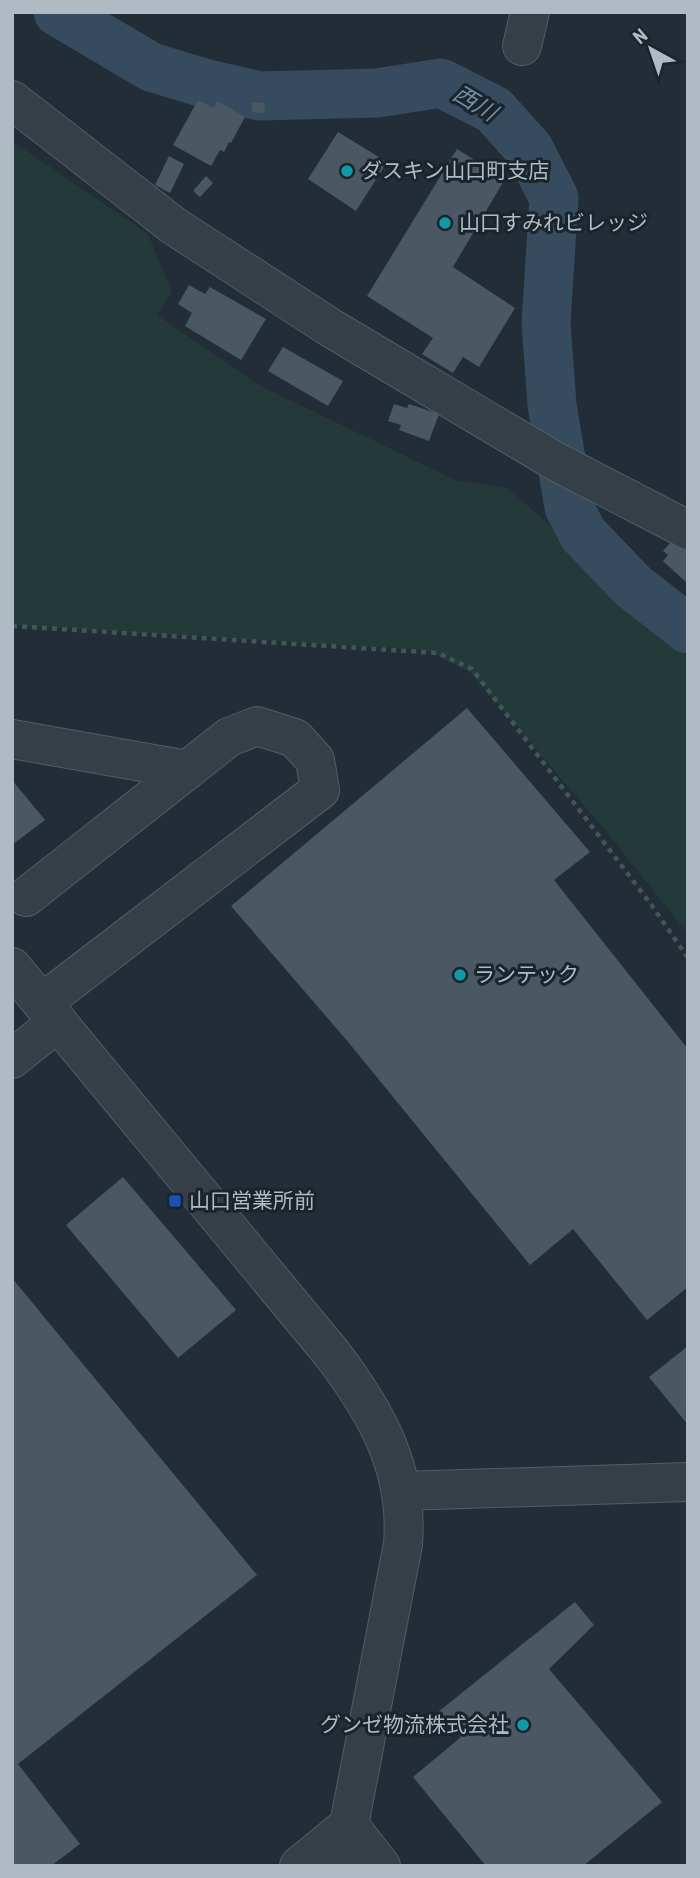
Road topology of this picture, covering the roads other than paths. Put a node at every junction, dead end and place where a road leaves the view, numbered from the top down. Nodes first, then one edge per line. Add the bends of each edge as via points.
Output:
1 (12, 100) edge
2 (688, 530) edge
3 (12, 739) edge
4 (187, 770) junction
5 (26, 897) dead end
6 (12, 967) edge
7 (50, 1013) junction
8 (12, 1059) edge
9 (688, 1482) edge
10 (402, 1491) junction
11 (349, 1825) junction
12 (299, 1866) edge
13 (344, 1866) edge
14 (381, 1866) edge

1 - 2 street via 174,226 331,328 570,468
3 - 4 street
4 - 5 street
4 - 7 street via 229,737 257,726 295,738 315,760 320,790
6 - 7 street
7 - 8 street
7 - 10 street via 356,1386 379,1422
9 - 10 street
10 - 11 street via 401,1556
11 - 12 street
11 - 13 street
11 - 14 street

